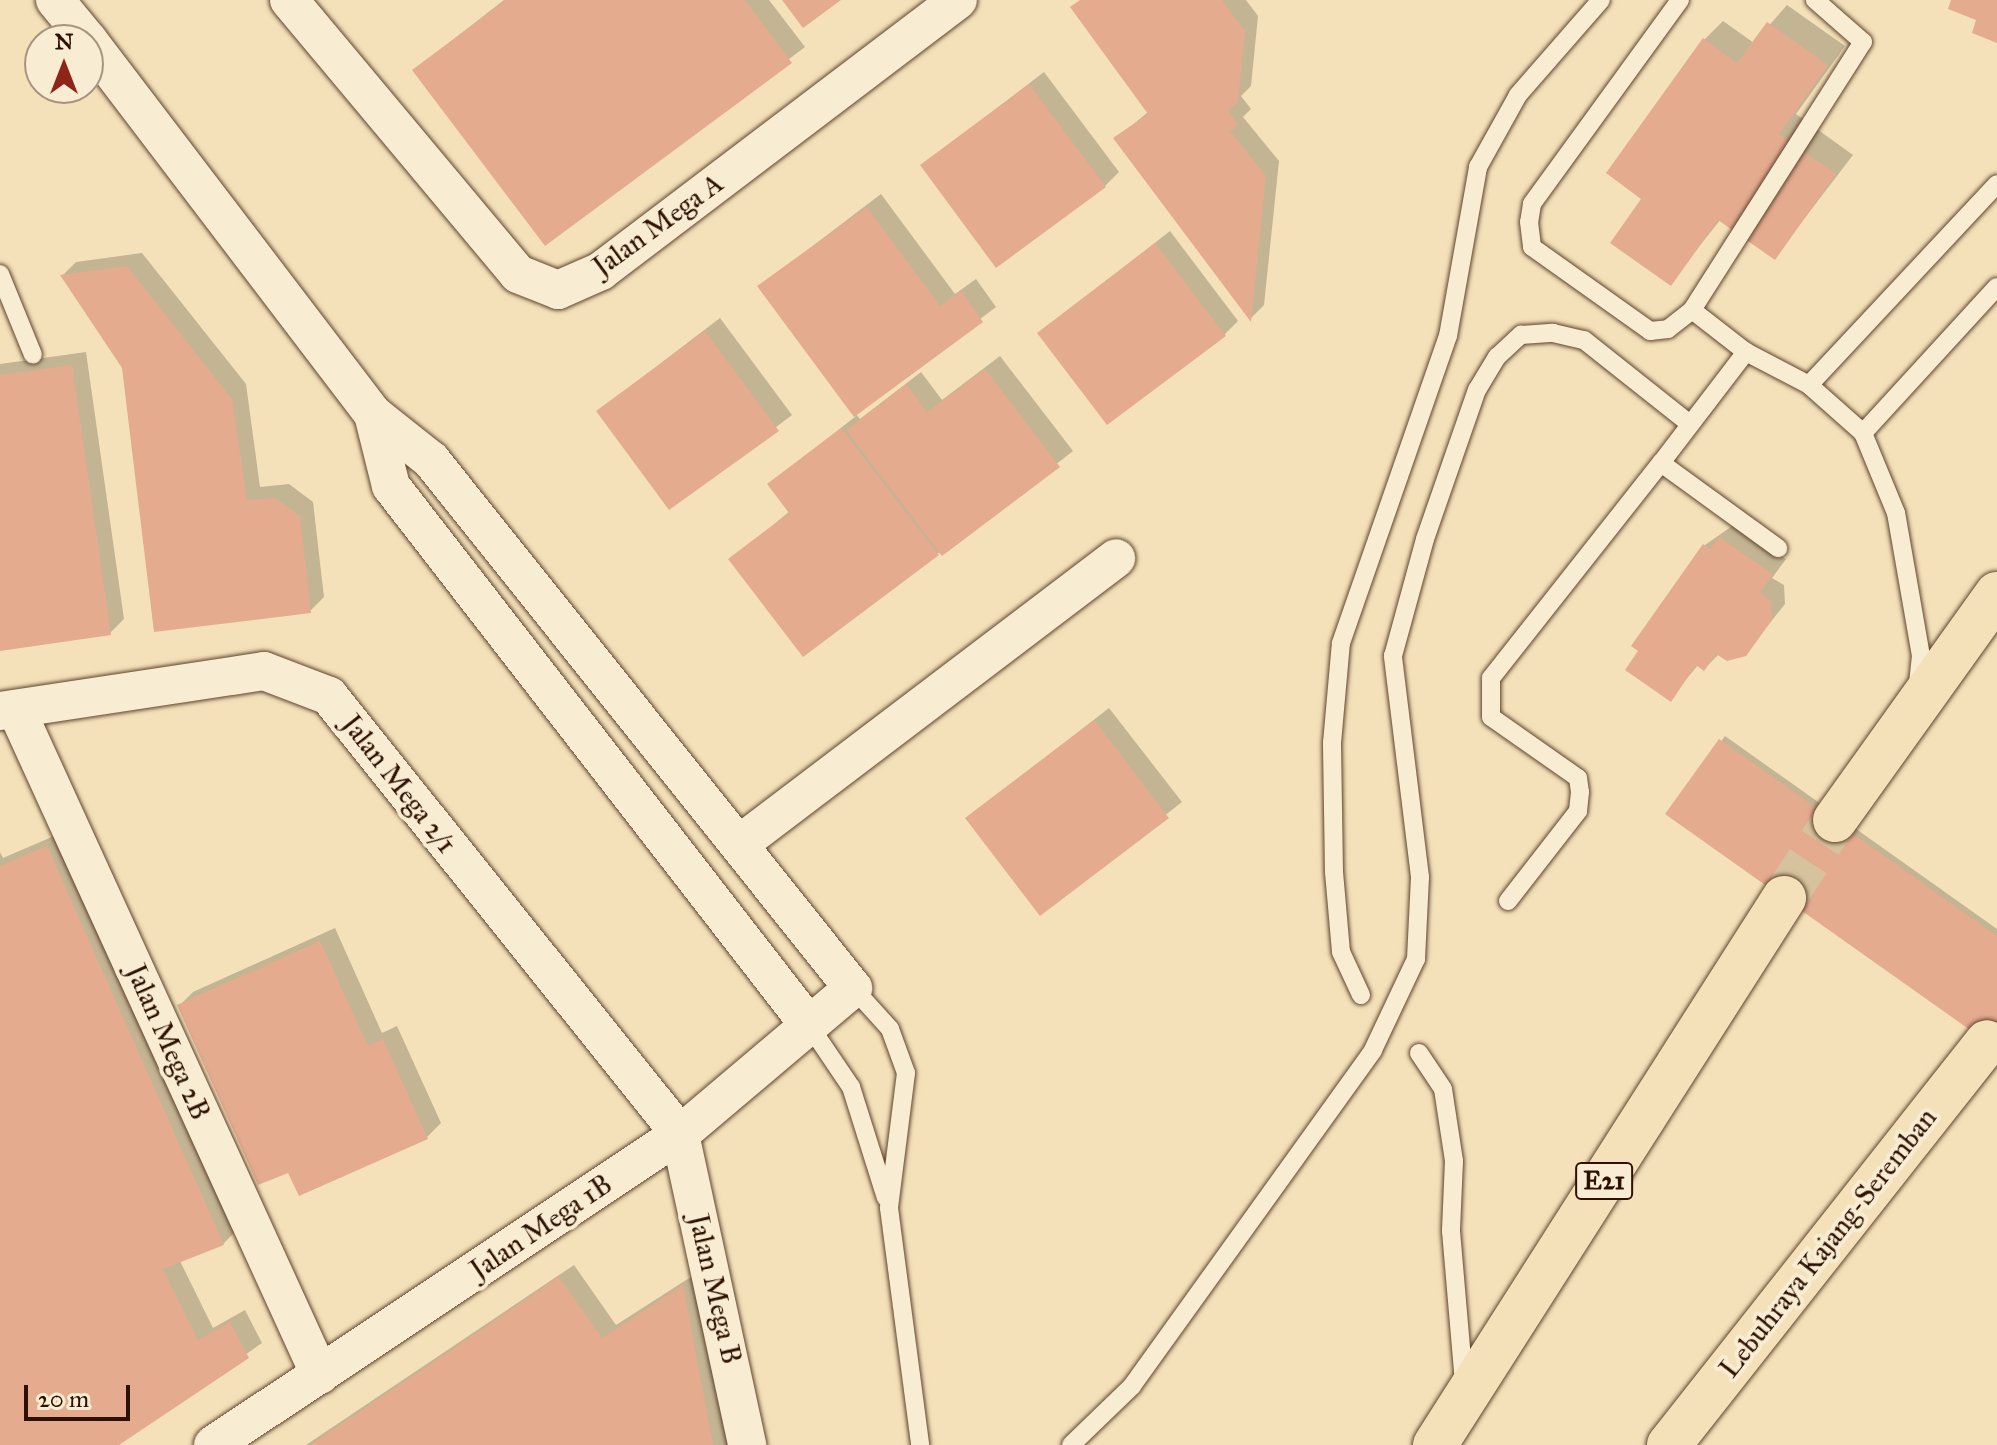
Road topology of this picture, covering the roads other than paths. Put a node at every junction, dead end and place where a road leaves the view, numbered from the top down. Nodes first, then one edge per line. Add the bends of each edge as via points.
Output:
1 (289, 0) edge
2 (958, 0) edge
3 (1601, 0) edge
4 (1680, 0) edge
5 (1815, 0) edge
6 (58, 1) edge
7 (76, 24) edge
8 (104, 61) edge
9 (1997, 184) edge
10 (0, 274) edge
11 (1997, 287) edge
12 (1692, 310) junction
13 (1746, 352) junction
14 (33, 355) dead end
15 (1809, 385) junction
16 (373, 414) junction
17 (1690, 424) junction
18 (1863, 433) junction
19 (1661, 463) junction
20 (1778, 548) dead end
21 (1116, 558) dead end
22 (1997, 594) edge
23 (1916, 707) junction
24 (8, 710) edge
25 (1835, 820) tunnel mouth
26 (741, 843) junction
27 (1784, 898) tunnel mouth
28 (1508, 901) dead end
29 (853, 988) junction
30 (1361, 995) dead end
31 (809, 1025) junction
32 (1987, 1042) dead end
33 (1419, 1053) dead end
34 (680, 1134) junction
35 (889, 1208) junction
36 (320, 1375) junction
37 (1465, 1398) junction
38 (213, 1445) edge
39 (747, 1445) edge
40 (920, 1445) edge
41 (1071, 1445) edge
42 (1435, 1445) edge
43 (1669, 1445) edge

1 - 2 street, Jalan Mega A via 518,274 558,290 601,271
3 - 30 lane via 1518,95 1478,167 1448,336 1341,643 1332,743 1334,872 1341,952
4 - 12 lane via 1532,204 1529,222 1532,247 1650,331 1668,329
5 - 12 lane via 1863,42
6 - 7 street
8 - 16 street
9 - 15 lane
10 - 14 lane
11 - 18 lane
12 - 13 lane
13 - 15 lane
13 - 17 lane
15 - 18 lane
16 - 26 street via 431,460
16 - 31 street via 391,486
17 - 19 lane
17 - 41 lane via 1584,340 1553,333 1521,335 1497,357 1477,390 1425,539 1393,656 1420,877 1416,959 1364,1062 1132,1386
18 - 23 lane via 1896,513 1921,656
19 - 20 lane
19 - 28 lane via 1491,678 1491,717 1578,778 1580,792 1578,811
21 - 26 street
22 - 23 highway
23 - 25 highway
24 - 34 street, Jalan Mega 2/1 via 264,671 329,696
24 - 36 street, Jalan Mega 2B
26 - 29 street
27 - 37 highway, E21
29 - 31 street, Jalan Mega 1B
29 - 35 lane via 890,1029 906,1073
31 - 34 street, Jalan Mega 1B
31 - 35 lane via 851,1087
32 - 43 highway, Lebuhraya Kajang-Seremban
33 - 37 lane via 1443,1089 1454,1161 1451,1231
34 - 36 street, Jalan Mega 1B
34 - 39 street, Jalan Mega B
35 - 40 lane
36 - 38 street, Jalan Mega 1B
37 - 42 highway, E21

